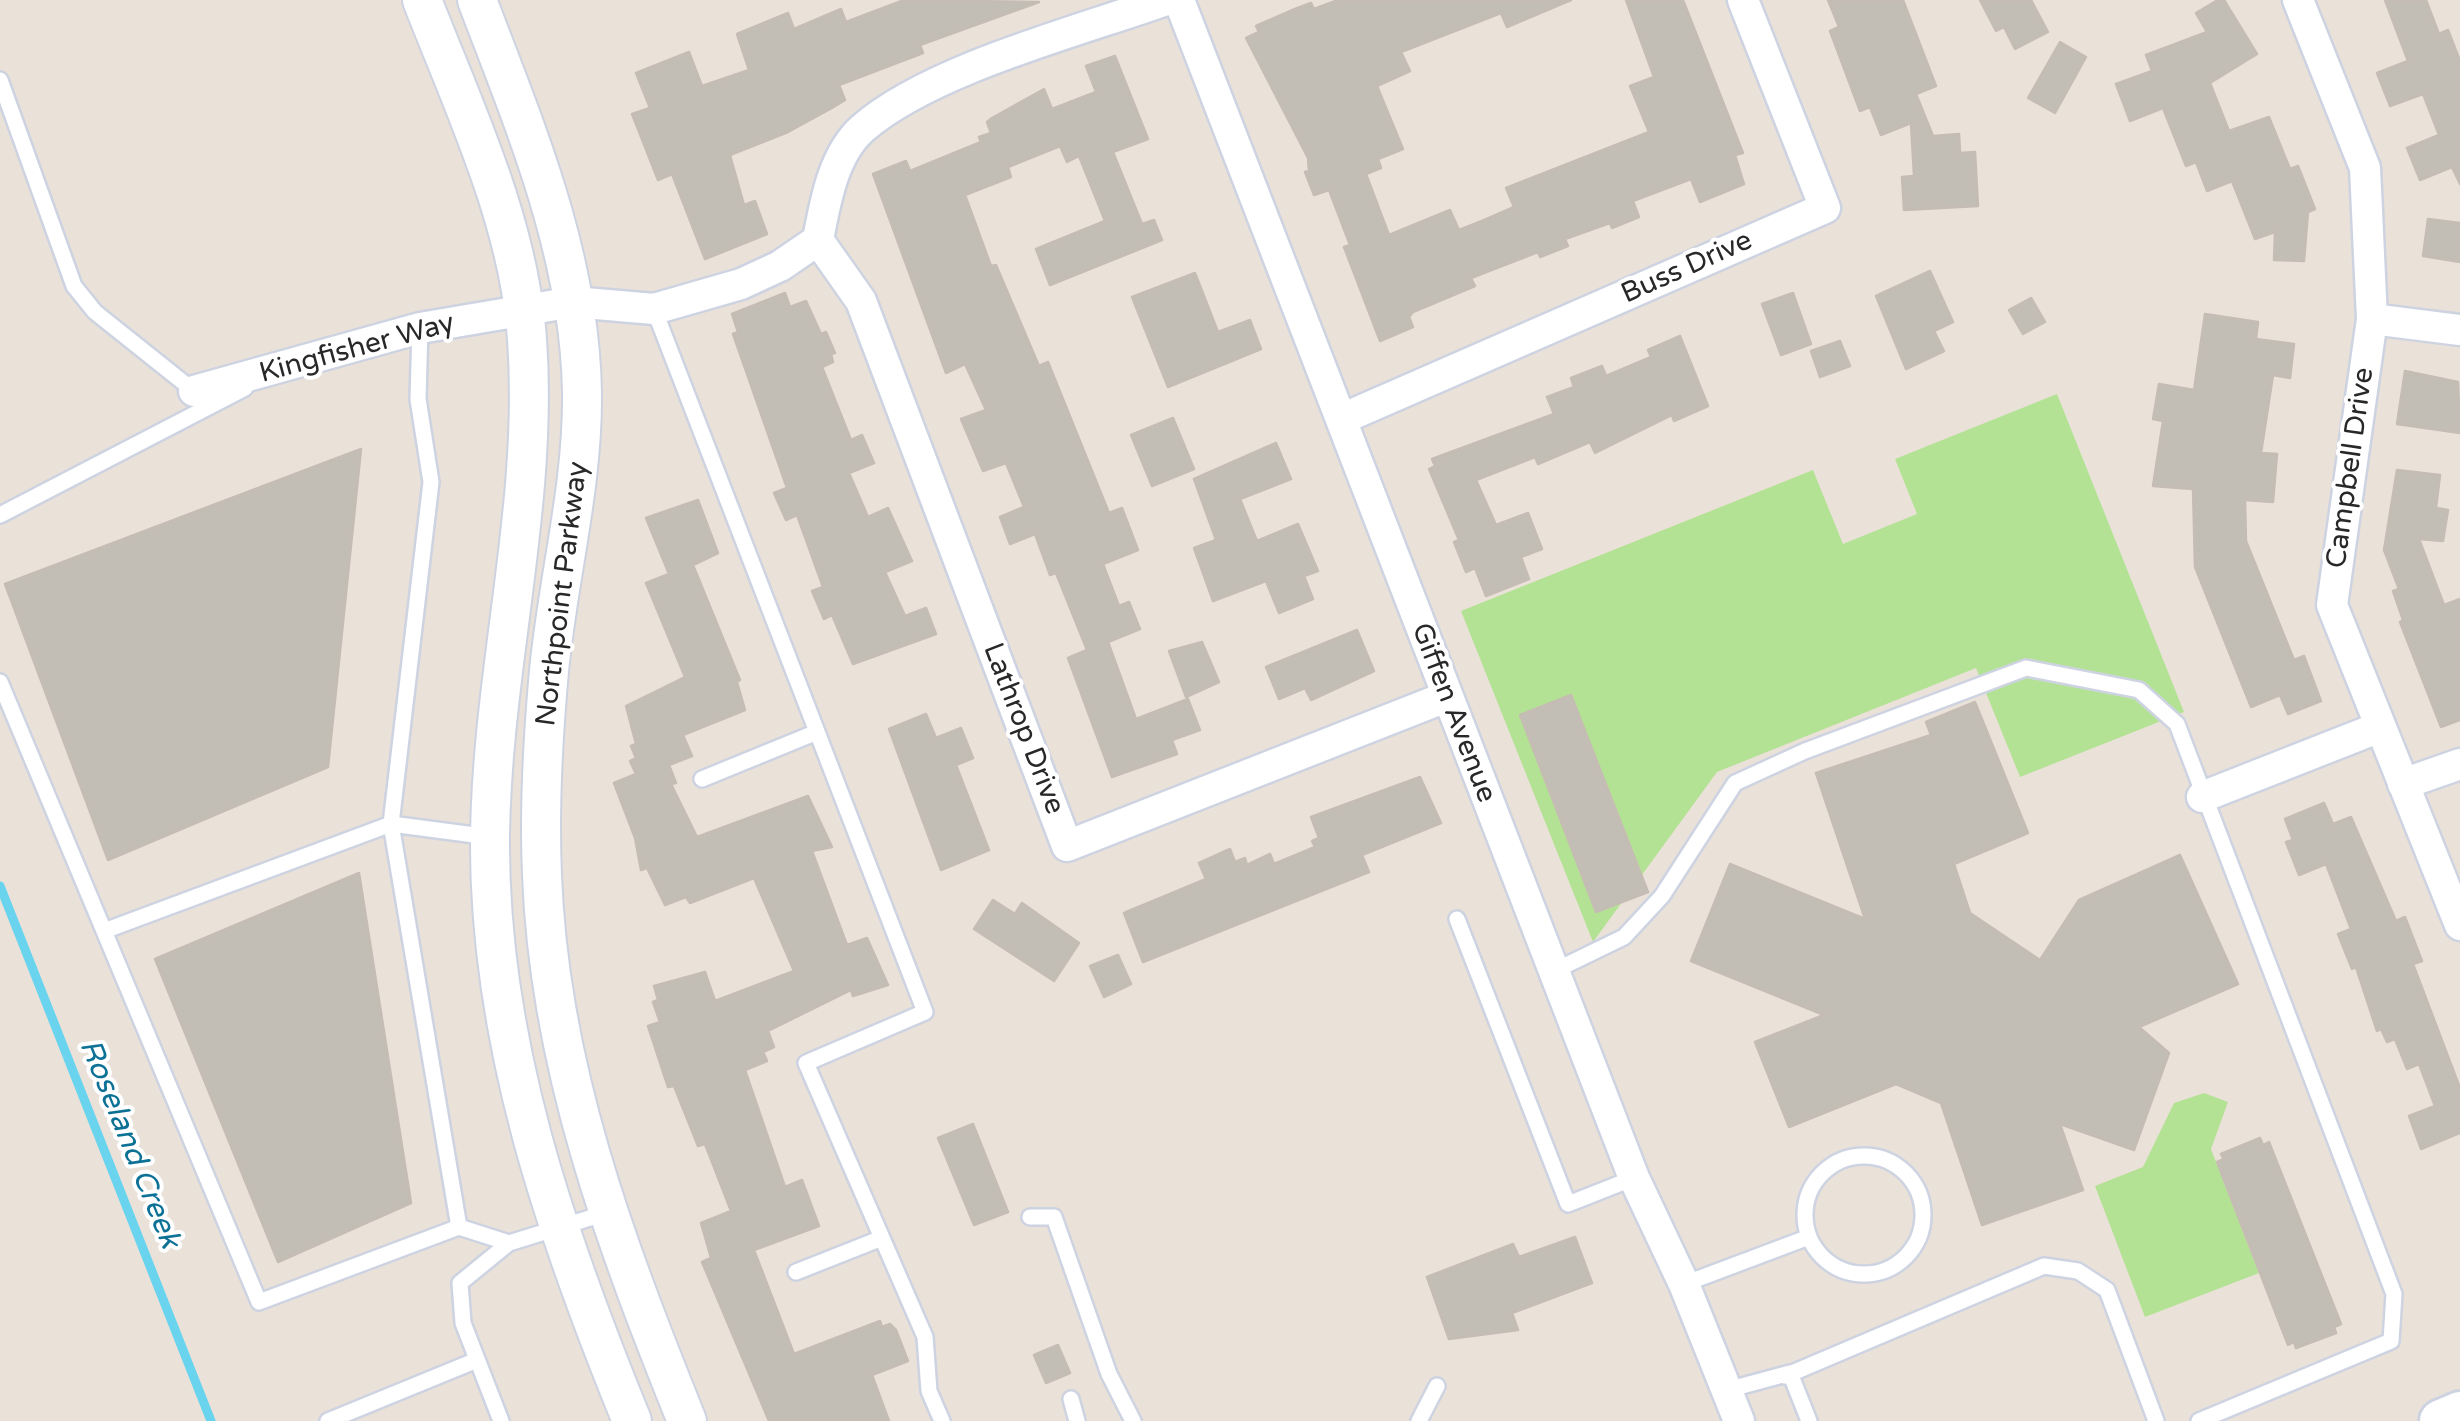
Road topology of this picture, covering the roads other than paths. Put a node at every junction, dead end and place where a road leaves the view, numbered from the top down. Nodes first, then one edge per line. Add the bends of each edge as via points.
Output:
1 (422, 0) edge
2 (476, 0) edge
3 (1166, 0) edge
4 (1178, 0) edge
5 (1742, 0) edge
6 (2298, 0) edge
7 (0, 80) edge
8 (818, 240) junction
9 (573, 302) junction
10 (654, 309) junction
11 (522, 310) junction
12 (2372, 320) junction
13 (420, 328) junction
14 (2460, 330) edge
15 (284, 368) junction
16 (194, 391) joint
17 (1344, 418) junction
18 (0, 515) edge
19 (0, 682) edge
20 (1446, 697) junction
21 (2380, 727) junction
22 (818, 732) junction
23 (2460, 764) edge
24 (702, 780) dead end
25 (2403, 784) junction
26 (2202, 797) junction
27 (392, 824) junction
28 (490, 838) junction
29 (1458, 919) dead end
30 (2460, 925) edge
31 (104, 932) junction
32 (1554, 972) junction
33 (1634, 1178) junction
34 (606, 1213) junction
35 (1030, 1217) dead end
36 (459, 1227) junction
37 (559, 1228) junction
38 (882, 1238) junction
39 (1808, 1238) junction
40 (509, 1243) junction
41 (796, 1272) dead end
42 (1684, 1284) junction
43 (477, 1360) junction
44 (1785, 1376) junction
45 (1437, 1386) dead end
46 (1727, 1390) junction
47 (1071, 1399) dead end
48 (2460, 1414) edge
49 (328, 1421) edge
50 (501, 1421) edge
51 (632, 1421) edge
52 (687, 1421) edge
53 (942, 1421) edge
54 (1077, 1421) edge
55 (1132, 1421) edge
56 (1419, 1421) edge
57 (1739, 1421) edge
58 (1809, 1421) edge
59 (2156, 1421) edge
60 (2199, 1421) edge
61 (2441, 1421) edge

1 - 11 street, Northpoint Parkway via 497,199
2 - 9 street, Northpoint Parkway via 544,177
3 - 8 street via 930,84 860,130 829,184
4 - 17 street, Giffen Avenue
5 - 17 street, Buss Drive via 1825,208
6 - 12 street, Campbell Drive via 2366,168
7 - 16 lane via 74,286 94,312
8 - 10 street via 742,284
8 - 20 street, Lathrop Drive via 861,301 1068,846
9 - 10 street
9 - 11 street, Kingfisher Way
9 - 34 street, Northpoint Parkway via 582,390 579,478 550,670 542,877 573,1090
10 - 22 lane
11 - 13 street, Kingfisher Way
11 - 28 street, Northpoint Parkway via 529,446 496,701
12 - 14 street
12 - 21 street, Campbell Drive via 2332,605
13 - 15 street, Kingfisher Way
13 - 27 lane via 418,398 431,482
15 - 16 street, Kingfisher Way
15 - 18 lane
17 - 20 street, Giffen Avenue
19 - 31 lane
20 - 32 street, Giffen Avenue
21 - 25 street, Campbell Drive
21 - 26 street
22 - 24 lane
22 - 38 lane via 925,1012 806,1063
23 - 25 street
25 - 30 street, Campbell Drive
26 - 32 lane via 2177,724 2138,690 2026,668 1735,783 1662,896 1624,937
26 - 60 lane via 2394,1294 2391,1341
27 - 28 lane
27 - 31 lane
27 - 36 lane
28 - 37 street, Northpoint Parkway via 514,1062
29 - 33 lane via 1568,1204
31 - 36 lane via 258,1302
32 - 33 street, Giffen Avenue
33 - 42 street, Giffen Avenue
34 - 37 lane
34 - 52 street, Northpoint Parkway
35 - 55 lane via 1054,1217 1108,1374
36 - 40 lane
37 - 40 lane
37 - 51 street, Northpoint Parkway
38 - 41 lane
38 - 53 lane via 925,1337 928,1391
39 - 39 lane via 1840,1270 1886,1271 1918,1239 1918,1194 1887,1161 1842,1160 1809,1192
39 - 42 lane
40 - 43 lane via 460,1283 463,1323
42 - 46 street, Giffen Avenue
43 - 49 lane
43 - 50 lane
44 - 46 lane
44 - 58 lane via 1790,1374
44 - 59 lane via 2044,1266 2078,1271 2107,1290
45 - 56 lane
46 - 57 street, Giffen Avenue
47 - 54 lane
48 - 61 main road

